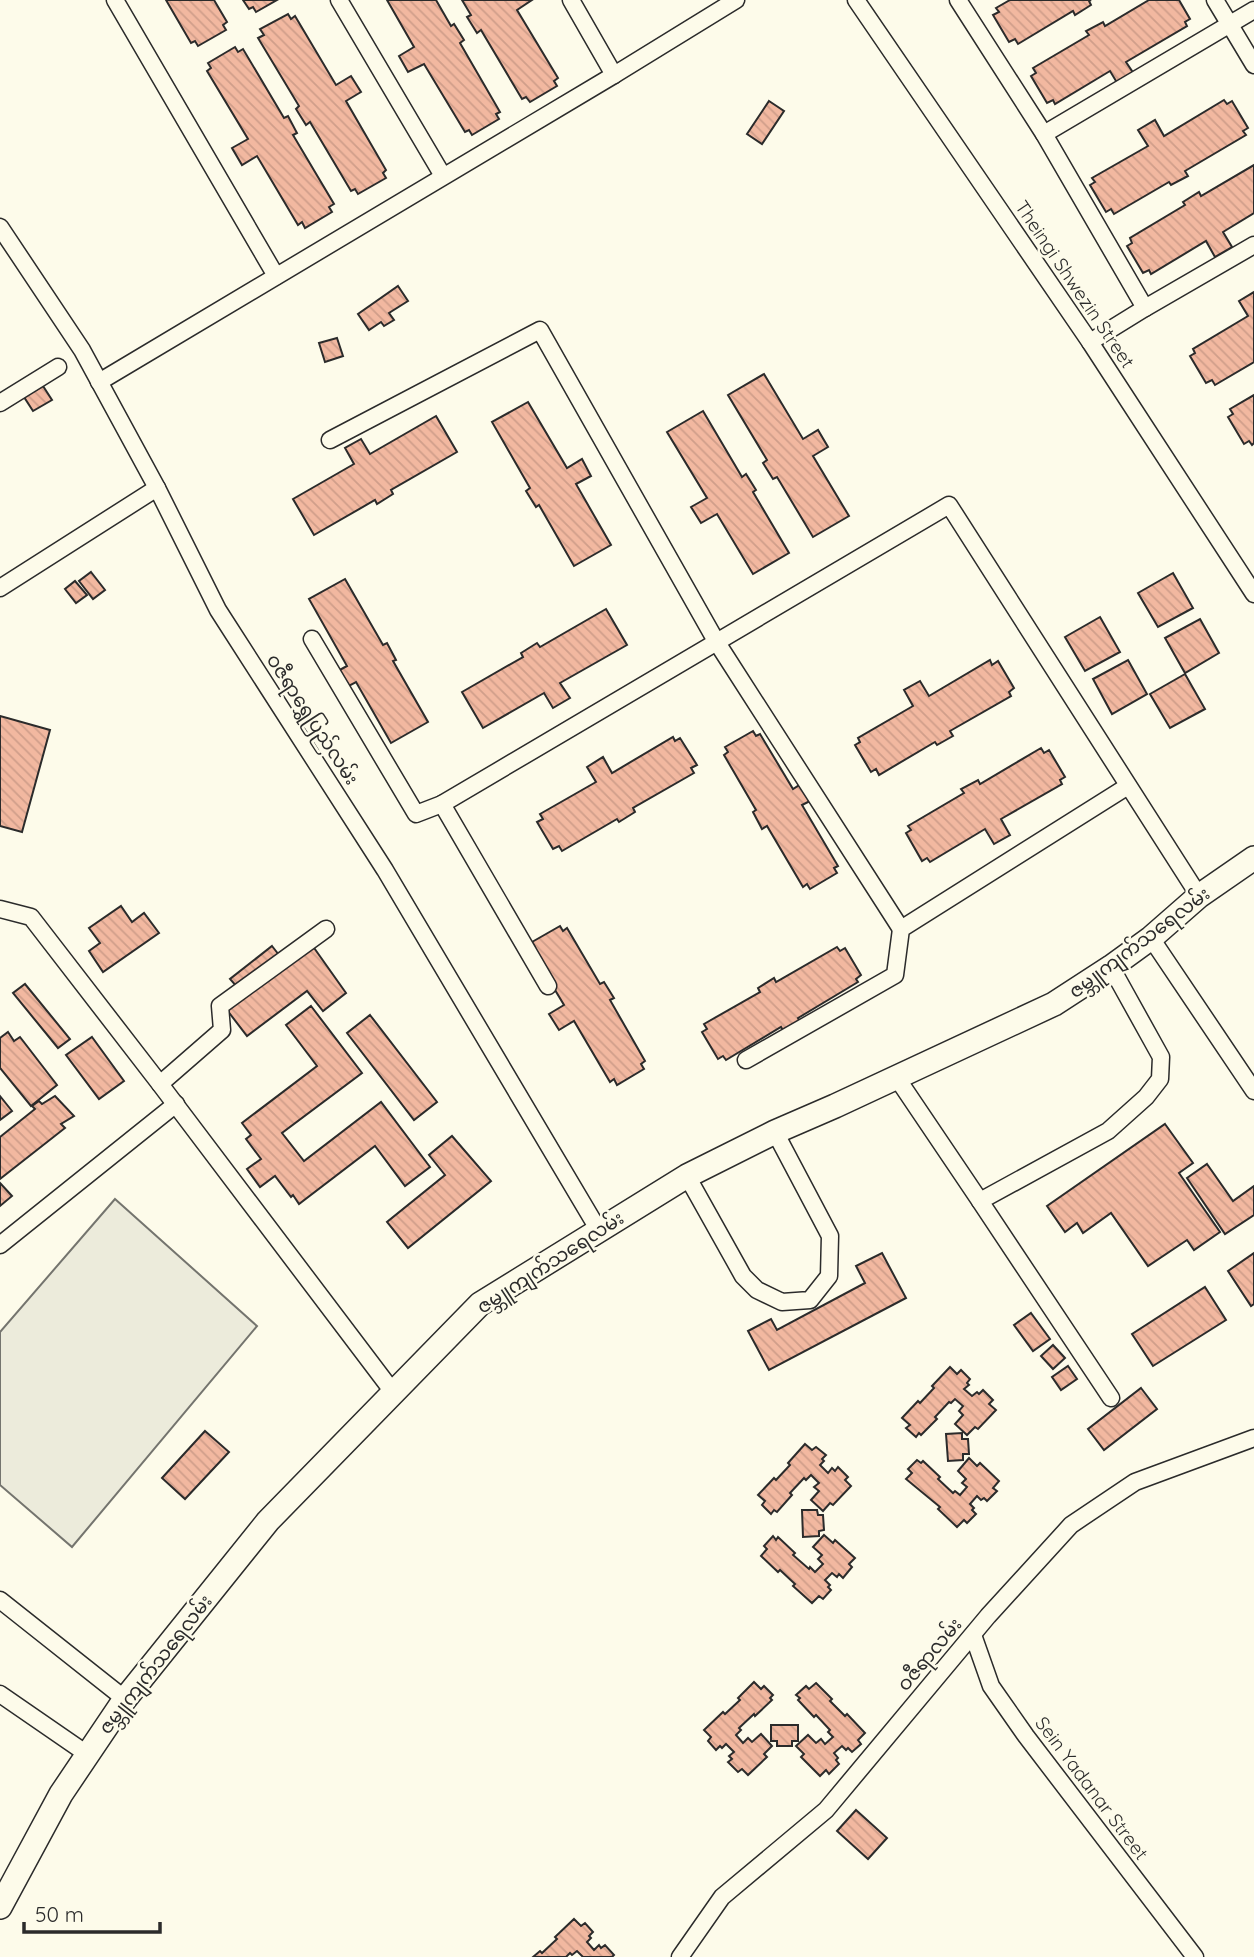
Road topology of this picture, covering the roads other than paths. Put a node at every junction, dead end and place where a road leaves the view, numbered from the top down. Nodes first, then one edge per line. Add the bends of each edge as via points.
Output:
1 (115, 0) edge
2 (339, 0) edge
3 (571, 0) edge
4 (736, 0) edge
5 (856, 0) edge
6 (958, 0) edge
7 (1215, 0) edge
8 (1254, 10) edge
9 (1229, 23) junction
10 (1254, 65) edge
11 (614, 75) junction
12 (1044, 134) junction
13 (443, 176) junction
14 (0, 227) edge
15 (1254, 245) edge
16 (276, 276) junction
17 (1145, 308) junction
18 (1090, 342) junction
19 (58, 367) dead end
20 (99, 382) junction
21 (0, 403) edge
22 (330, 440) dead end
23 (157, 488) junction
24 (0, 588) edge
25 (1254, 594) edge
26 (312, 639) dead end
27 (716, 641) junction
28 (1128, 786) junction
29 (442, 804) junction
30 (1254, 859) edge
31 (1199, 896) junction
32 (0, 909) edge
33 (326, 929) dead end
34 (901, 929) junction
35 (1151, 939) junction
36 (1111, 967) junction
37 (548, 986) dead end
38 (746, 1060) dead end
39 (897, 1078) junction
40 (160, 1084) junction
41 (1254, 1091) edge
42 (176, 1104) junction
43 (775, 1132) junction
44 (687, 1176) junction
45 (980, 1201) junction
46 (598, 1230) junction
47 (0, 1245) edge
48 (394, 1392) junction
49 (1111, 1398) dead end
50 (1254, 1438) edge
51 (0, 1600) edge
52 (972, 1635) junction
53 (0, 1694) edge
54 (125, 1699) junction
55 (87, 1754) junction
56 (0, 1907) edge
57 (680, 1957) edge
58 (1195, 1957) edge

1 - 16 street
2 - 13 street
3 - 11 street
4 - 11 street
5 - 18 street, Theingi Shwezin Street
6 - 12 street
7 - 9 street
8 - 9 street
9 - 10 street
9 - 12 street
11 - 13 street
12 - 17 street
13 - 16 street
14 - 20 street, ဝဇီရာရွှေပြည်လမ်း
15 - 17 street
16 - 20 street
17 - 18 street
18 - 25 street, Theingi Shwezin Street
19 - 21 street
20 - 23 street, ဝဇီရာရွှေပြည်လမ်း
22 - 27 street via 540,330
23 - 24 street
23 - 46 street, ဝဇီရာရွှေပြည်လမ်း via 218,610 385,870
26 - 29 street via 416,814
27 - 28 street via 948,505
27 - 29 street
27 - 34 street
28 - 31 street
28 - 34 street
29 - 37 street
30 - 31 main road, ဇမ္ဘူကျက်သရေလမ်း
31 - 35 main road, ဇမ္ဘူကျက်သရေလမ်း
32 - 40 street via 31,917
33 - 40 street via 220,1006 222,1030
34 - 38 street via 895,975
35 - 36 main road, ဇမ္ဘူကျက်သရေလမ်း
35 - 41 street
36 - 39 main road, ဇမ္ဘူကျက်သရေလမ်း via 1054,1004
36 - 45 street via 1161,1057 1160,1079 1108,1131
39 - 43 main road, ဇမ္ဘူကျက်သရေလမ်း
39 - 45 street
40 - 42 street
42 - 47 street
42 - 48 street
43 - 44 main road, ဇမ္ဘူကျက်သရေလမ်း
43 - 44 street via 830,1236 829,1276 810,1300 782,1302 757,1290 743,1276
44 - 46 main road, ဇမ္ဘူကျက်သရေလမ်း
45 - 49 street
46 - 48 main road, ဇမ္ဘူကျက်သရေလမ်း via 480,1304
48 - 54 main road, ဇမ္ဘူကျက်သရေလမ်း via 268,1521
50 - 52 street, ဝဇီရာလမ်း via 1135,1482 1071,1525
51 - 54 street
52 - 57 street, ဝဇီရာလမ်း via 826,1810 722,1897
52 - 58 street, Sein Yadanar Street via 991,1686
53 - 55 street
54 - 55 main road, ဇမ္ဘူကျက်သရေလမ်း
55 - 56 main road, ဇမ္ဘူကျက်သရေလမ်း

